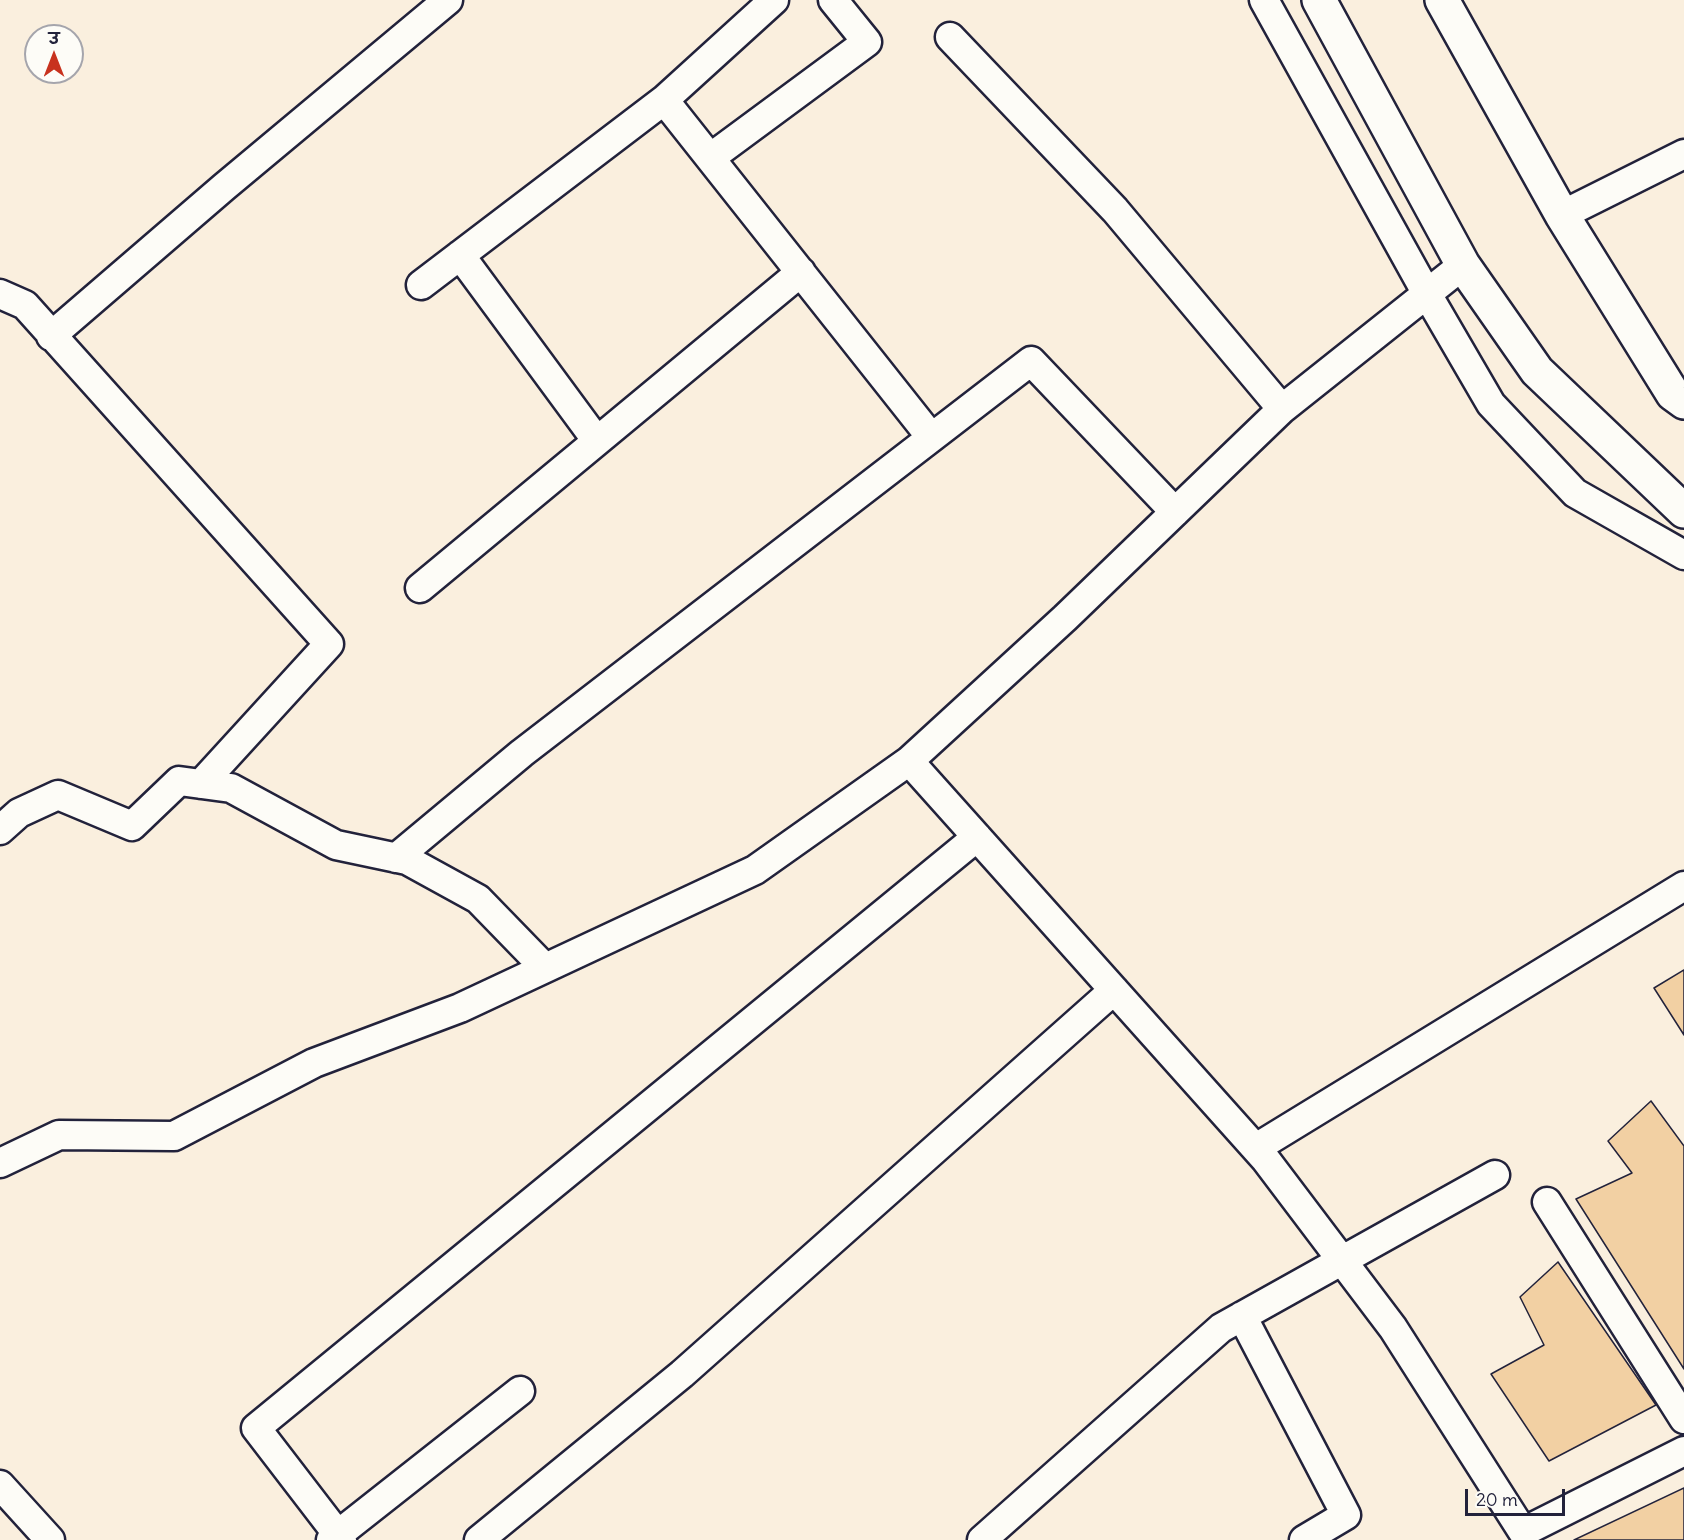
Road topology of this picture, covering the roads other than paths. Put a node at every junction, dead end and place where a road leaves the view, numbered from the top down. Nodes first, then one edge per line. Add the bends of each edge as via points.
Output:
1 (448, 0) edge
2 (774, 0) edge
3 (833, 0) edge
4 (1264, 0) edge
5 (1319, 0) edge
6 (1442, 0) edge
7 (950, 37) dead end
8 (664, 100) junction
9 (1684, 154) edge
10 (710, 158) junction
11 (1562, 215) junction
12 (460, 255) junction
13 (1463, 265) junction
14 (801, 272) junction
15 (421, 285) dead end
16 (0, 294) edge
17 (1427, 294) junction
18 (51, 336) junction
19 (1684, 402) edge
20 (1282, 409) junction
21 (931, 437) junction
22 (597, 441) junction
23 (1175, 512) junction
24 (1684, 512) edge
25 (1684, 555) edge
26 (420, 588) dead end
27 (909, 761) junction
28 (201, 784) junction
29 (0, 830) edge
30 (976, 837) junction
31 (396, 858) junction
32 (1684, 886) edge
33 (545, 968) junction
34 (1114, 990) junction
35 (1256, 1148) junction
36 (0, 1163) edge
37 (1496, 1175) dead end
38 (1547, 1202) dead end
39 (1342, 1260) junction
40 (1242, 1316) junction
41 (520, 1391) dead end
42 (1684, 1419) edge
43 (1684, 1451) edge
44 (0, 1485) edge
45 (337, 1538) edge
46 (50, 1540) edge
47 (479, 1540) edge
48 (982, 1540) edge
49 (1304, 1540) edge

1 - 18 street
2 - 8 street
3 - 10 street via 867,42
4 - 17 street
5 - 13 street
6 - 11 street
7 - 20 street via 1115,210
8 - 10 street
8 - 12 street
9 - 11 street
10 - 14 street
11 - 19 street via 1673,394
12 - 15 street
12 - 22 street
13 - 17 street
13 - 24 street via 1537,371
14 - 21 street
14 - 22 street
16 - 18 street via 25,305
17 - 20 street
17 - 25 street via 1491,404 1575,494
18 - 28 street via 329,644
20 - 23 street
21 - 23 street via 1031,361
21 - 31 street via 522,753
22 - 26 street
23 - 27 street
27 - 30 street
27 - 33 street via 755,870
28 - 29 street via 179,781 132,826 58,795 20,813
28 - 31 street via 231,788 336,845
30 - 34 street
30 - 45 street via 256,1428
31 - 33 street via 478,899
32 - 35 street
33 - 36 street via 460,1008 314,1063 174,1136 59,1135
34 - 35 street
34 - 47 street via 682,1374
35 - 39 street
37 - 39 street
38 - 42 street
39 - 40 street
39 - 43 street via 1393,1328 1523,1532
40 - 48 street via 1221,1328
40 - 49 street via 1346,1515
41 - 45 street
44 - 46 street

